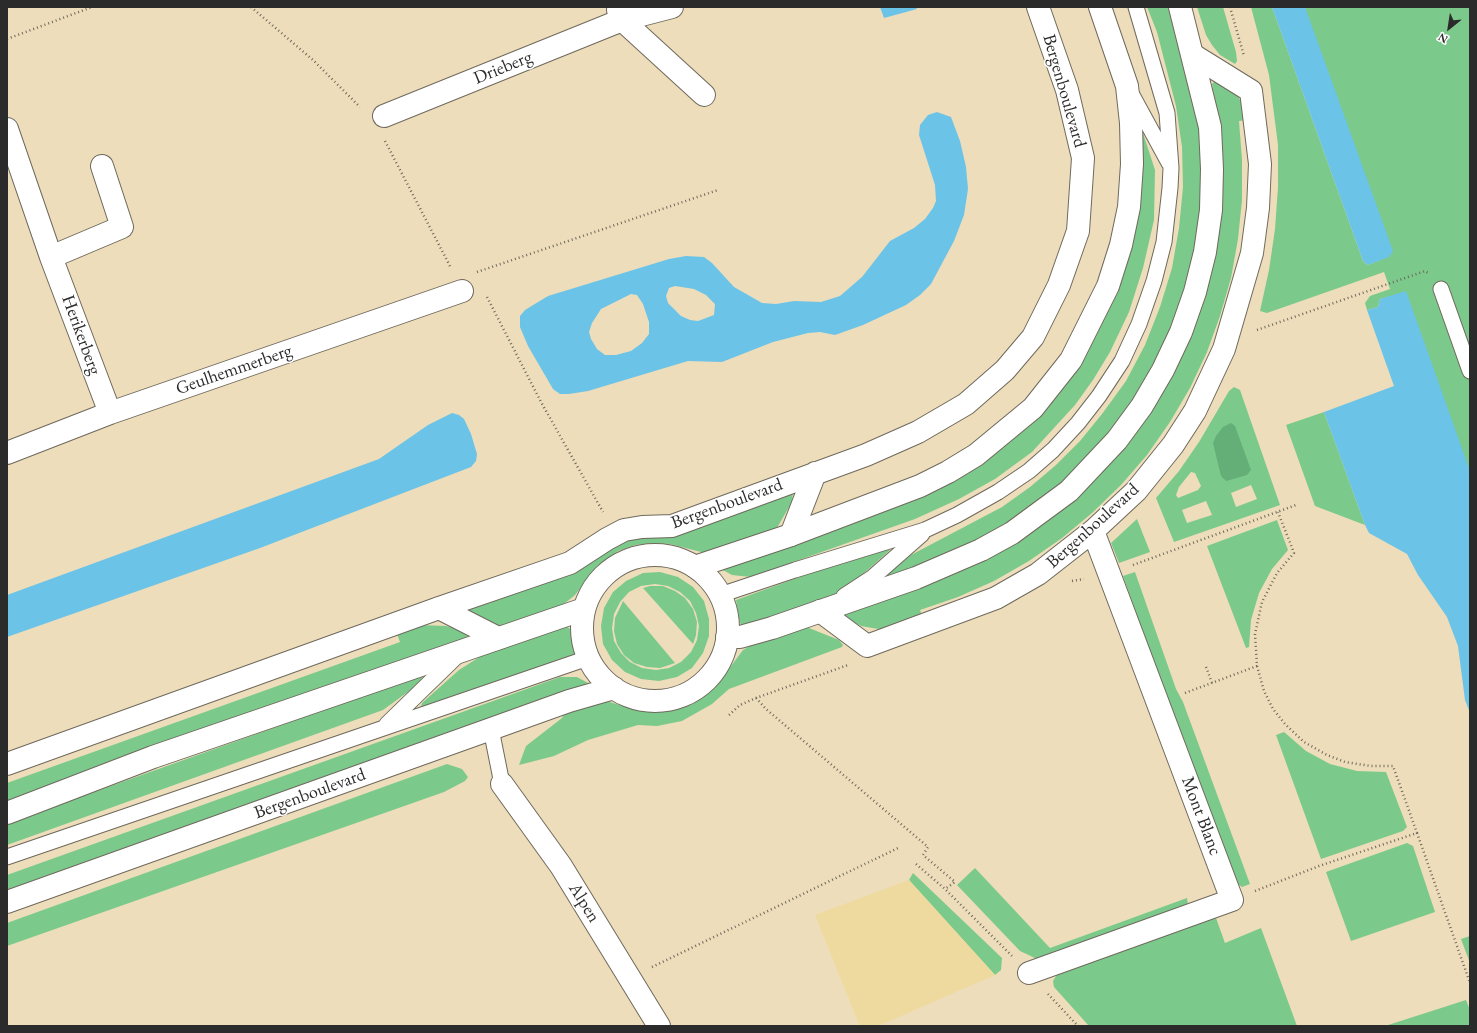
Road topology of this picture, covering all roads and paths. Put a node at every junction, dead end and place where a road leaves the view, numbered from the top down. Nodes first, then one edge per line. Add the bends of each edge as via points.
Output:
1 (92, 7) edge
2 (672, 7) edge
3 (1038, 7) edge
4 (1100, 7) edge
5 (1136, 7) edge
6 (1180, 7) edge
7 (1230, 7) edge
8 (619, 14) edge
9 (7, 39) edge
10 (1193, 55) junction
11 (1127, 86) junction
12 (1251, 91) junction
13 (704, 95) dead end
14 (384, 116) dead end
15 (7, 129) edge
16 (102, 166) dead end
17 (1171, 168) junction
18 (718, 190) dead end
19 (52, 257) junction
20 (470, 285) joint
21 (1441, 289) joint
22 (485, 293) dead end
23 (1227, 339) junction
24 (1470, 371) edge
25 (110, 412) junction
26 (7, 453) edge
27 (815, 473) junction
28 (1278, 512) dead end
29 (925, 530) junction
30 (1093, 531) junction
31 (616, 534) junction
32 (791, 535) junction
33 (695, 567) junction
34 (720, 595) junction
35 (439, 608) junction
36 (584, 609) junction
37 (820, 611) junction
38 (727, 637) junction
39 (498, 638) junction
40 (461, 652) junction
41 (588, 658) junction
42 (1257, 666) junction
43 (1206, 668) dead end
44 (1212, 683) junction
45 (614, 688) junction
46 (1185, 693) dead end
47 (729, 715) dead end
48 (383, 727) junction
49 (491, 729) junction
50 (7, 764) edge
51 (502, 784) joint
52 (7, 813) edge
53 (1416, 833) junction
54 (898, 848) dead end
55 (7, 857) edge
56 (916, 864) dead end
57 (1232, 900) junction
58 (7, 902) edge
59 (1029, 973) dead end
60 (630, 978) junction
61 (1470, 983) edge
62 (659, 1026) edge

1 - 9 path
2 - 8 street, Drieberg
3 - 27 street, Bergenboulevard via 1067,90 1083,158 1078,230 1059,285 1033,337 1005,370 966,404 912,435
4 - 11 street
5 - 17 lane via 1167,113
6 - 10 street
7 - 12 path via 1246,62
8 - 13 street
8 - 14 street, Drieberg
10 - 12 street
10 - 37 street via 1210,127 1211,210 1205,252 1181,332 1142,406 1117,440 1089,471 1047,508 1012,533 950,565
11 - 17 lane
11 - 32 street via 1132,164 1129,207 1121,245 1108,286 1063,371 1032,408 976,455 954,469 920,486
12 - 23 street, Bergenboulevard via 1260,164 1258,208 1252,253
15 - 19 street, Herikerberg
16 - 19 street via 122,227
17 - 29 lane via 1164,242 1154,281 1139,324 1122,361 1099,396 1053,450 1029,471 998,492
18 - 20 path via 475,273
19 - 25 street, Herikerberg
20 - 25 street, Geulhemmerberg
21 - 23 path via 1434,278 1425,271
21 - 24 lane
22 - 31 path via 541,402
23 - 30 street, Bergenboulevard via 1211,380 1173,445 1136,490
25 - 26 street, Geulhemmerberg
27 - 31 street, Bergenboulevard via 677,524 634,528
27 - 32 street, Bergenboulevard
28 - 42 path via 1294,553 1277,573 1262,602 1255,634
29 - 34 lane
29 - 37 lane via 873,577
30 - 37 street, Bergenboulevard via 1038,574 996,598 867,646
30 - 57 street, Mont Blanc
31 - 35 street, Bergenboulevard via 570,563
32 - 33 street
33 - 34 street via 712,582
33 - 36 street via 667,556 632,558 616,565 603,576 592,590
34 - 38 street via 727,617
35 - 39 street
35 - 50 street, Bergenboulevard
36 - 39 street
36 - 41 street via 582,629
37 - 38 street via 752,634
38 - 45 street via 722,656 713,672 699,686 682,696 642,700
39 - 40 street
40 - 48 lane
40 - 52 street via 153,757
41 - 45 street via 593,667
41 - 48 lane
42 - 44 path
42 - 53 path via 1264,692 1273,709 1304,742 1345,762 1393,766
43 - 44 path
44 - 46 path
45 - 49 street, Bergenboulevard
47 - 56 path via 740,705 756,698 928,847 923,855 955,882 945,889
48 - 55 lane
49 - 51 lane
49 - 58 street, Bergenboulevard
51 - 60 street, Alpen via 561,866
53 - 57 path via 1319,866
53 - 61 path
54 - 60 path
57 - 59 street
60 - 62 street, Alpen

